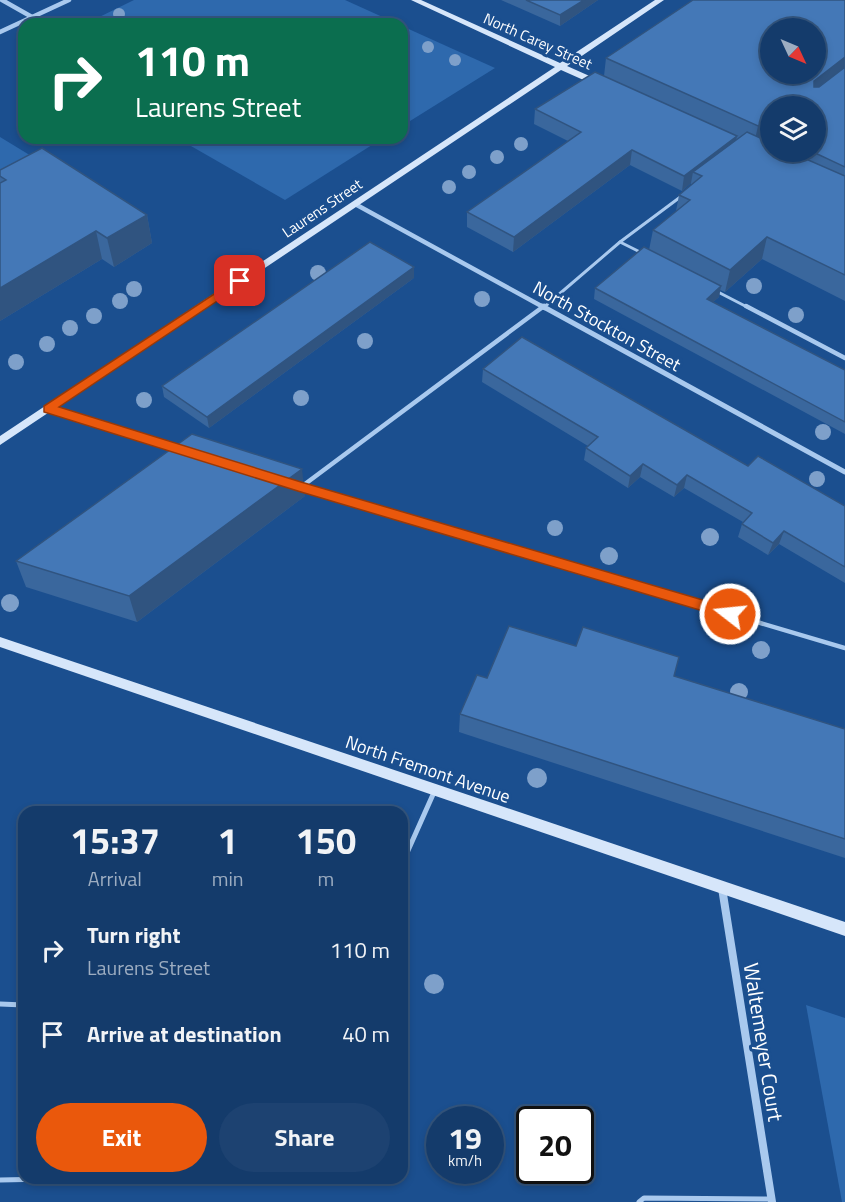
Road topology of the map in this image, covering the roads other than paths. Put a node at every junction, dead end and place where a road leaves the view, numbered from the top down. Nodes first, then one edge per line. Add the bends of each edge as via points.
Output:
1 (2, 0) edge
2 (69, 0) edge
3 (415, 0) edge
4 (660, 0) edge
5 (33, 17) joint
6 (18, 24) edge
7 (0, 32) edge
8 (561, 66) junction
9 (609, 88) edge
10 (686, 193) edge
11 (356, 204) junction
12 (620, 242) junction
13 (651, 258) edge
14 (712, 290) edge
15 (545, 307) junction
16 (845, 358) edge
17 (48, 409) junction
18 (0, 441) edge
19 (189, 452) edge
20 (845, 472) edge
21 (290, 483) edge
22 (301, 487) junction
23 (0, 642) edge
24 (845, 648) edge
25 (435, 790) junction
26 (408, 851) edge
27 (722, 887) junction
28 (845, 929) edge
29 (0, 1004) edge
30 (18, 1005) edge
31 (0, 1180) edge
32 (18, 1180) edge
33 (771, 1201) edge
34 (639, 1202) edge

1 - 5 street
2 - 5 street
3 - 8 street, North Carey Street
4 - 8 street, Laurens Street
6 - 7 street
8 - 9 street, North Carey Street
8 - 11 street, Laurens Street
10 - 12 lane
11 - 15 street, North Stockton Street
11 - 17 street, Laurens Street
12 - 13 lane
12 - 15 lane
14 - 16 lane
15 - 20 street, North Stockton Street
15 - 22 lane
17 - 18 street, Laurens Street
17 - 19 lane
21 - 22 lane
22 - 24 lane
23 - 25 street, North Fremont Avenue
25 - 26 lane
25 - 27 street, North Fremont Avenue
27 - 28 street, North Fremont Avenue
27 - 33 street, Waltemeyer Court
29 - 30 lane
31 - 32 lane
33 - 34 lane via 644,1198

